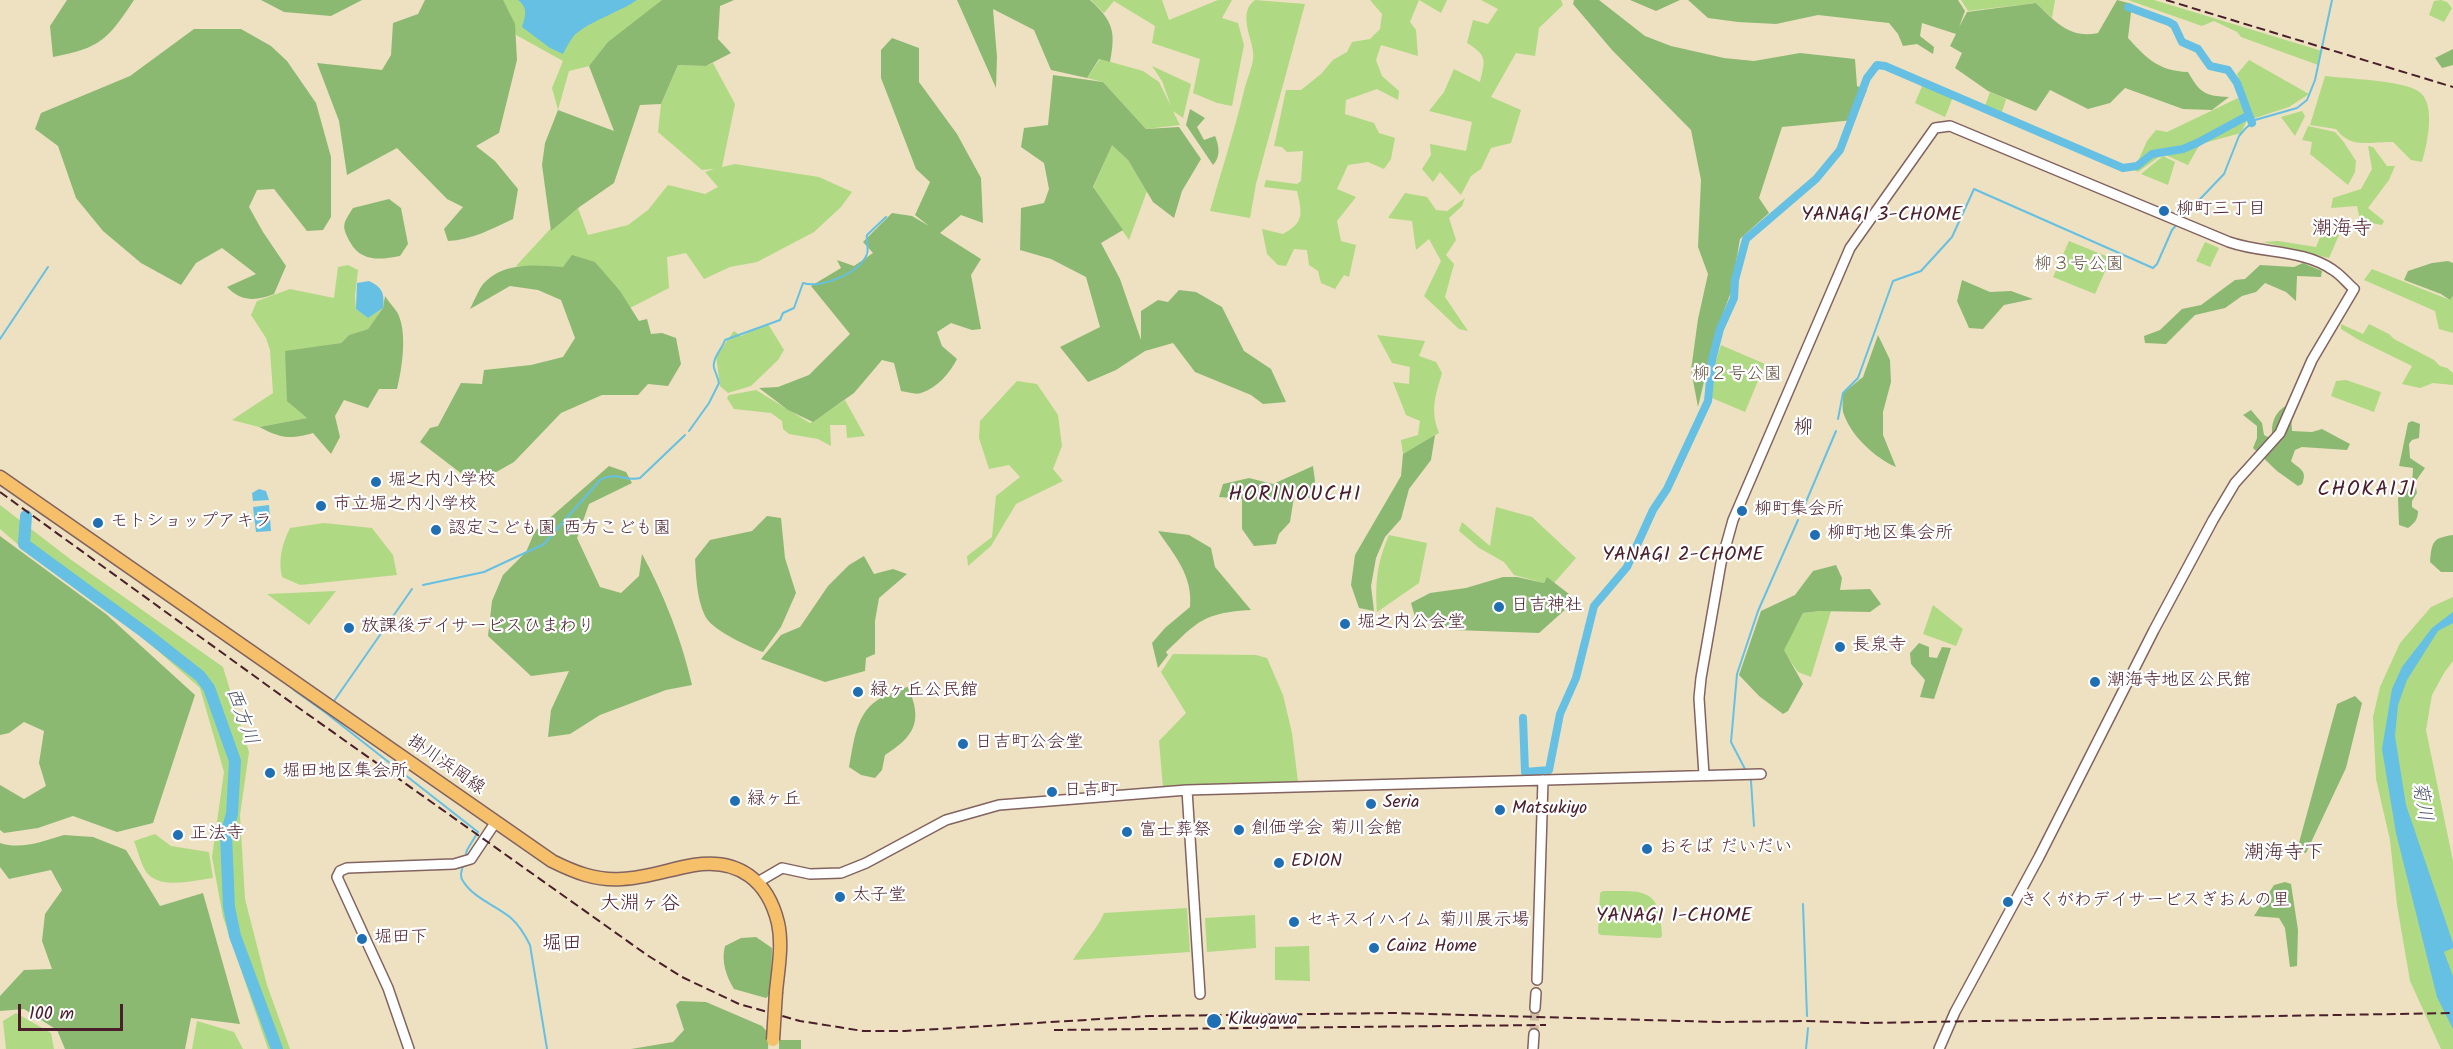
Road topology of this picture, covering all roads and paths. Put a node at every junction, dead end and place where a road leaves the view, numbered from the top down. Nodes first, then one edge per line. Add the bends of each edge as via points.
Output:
1 (0, 477) edge
2 (1752, 774) dead end
3 (1704, 775) junction
4 (1543, 780) junction
5 (1187, 790) junction
6 (495, 823) junction
7 (758, 882) junction
8 (1537, 980) dead end
9 (1536, 993) dead end
10 (1200, 994) dead end
11 (1535, 1008) tunnel mouth
12 (1534, 1034) tunnel mouth
13 (773, 1044) edge
14 (409, 1049) edge
15 (1533, 1049) edge
16 (1939, 1049) edge

1 - 6 main road, 掛川浜岡線
2 - 3 street
3 - 4 street
3 - 16 street via 1701,678 1720,563 1733,520 1850,248 1935,128 1950,126 2229,243 2322,263 2354,289 2304,375 2280,433 2235,483 2213,520
4 - 5 street
4 - 8 street
5 - 7 street via 999,805 946,820 841,873 810,874 782,868
5 - 10 street
6 - 7 main road, 掛川浜岡線 via 552,861 587,876 621,879 712,864 740,870
6 - 14 street via 467,860 340,871 338,877 388,988
7 - 13 main road, bridge via 778,925 780,956
9 - 11 street
12 - 15 street

